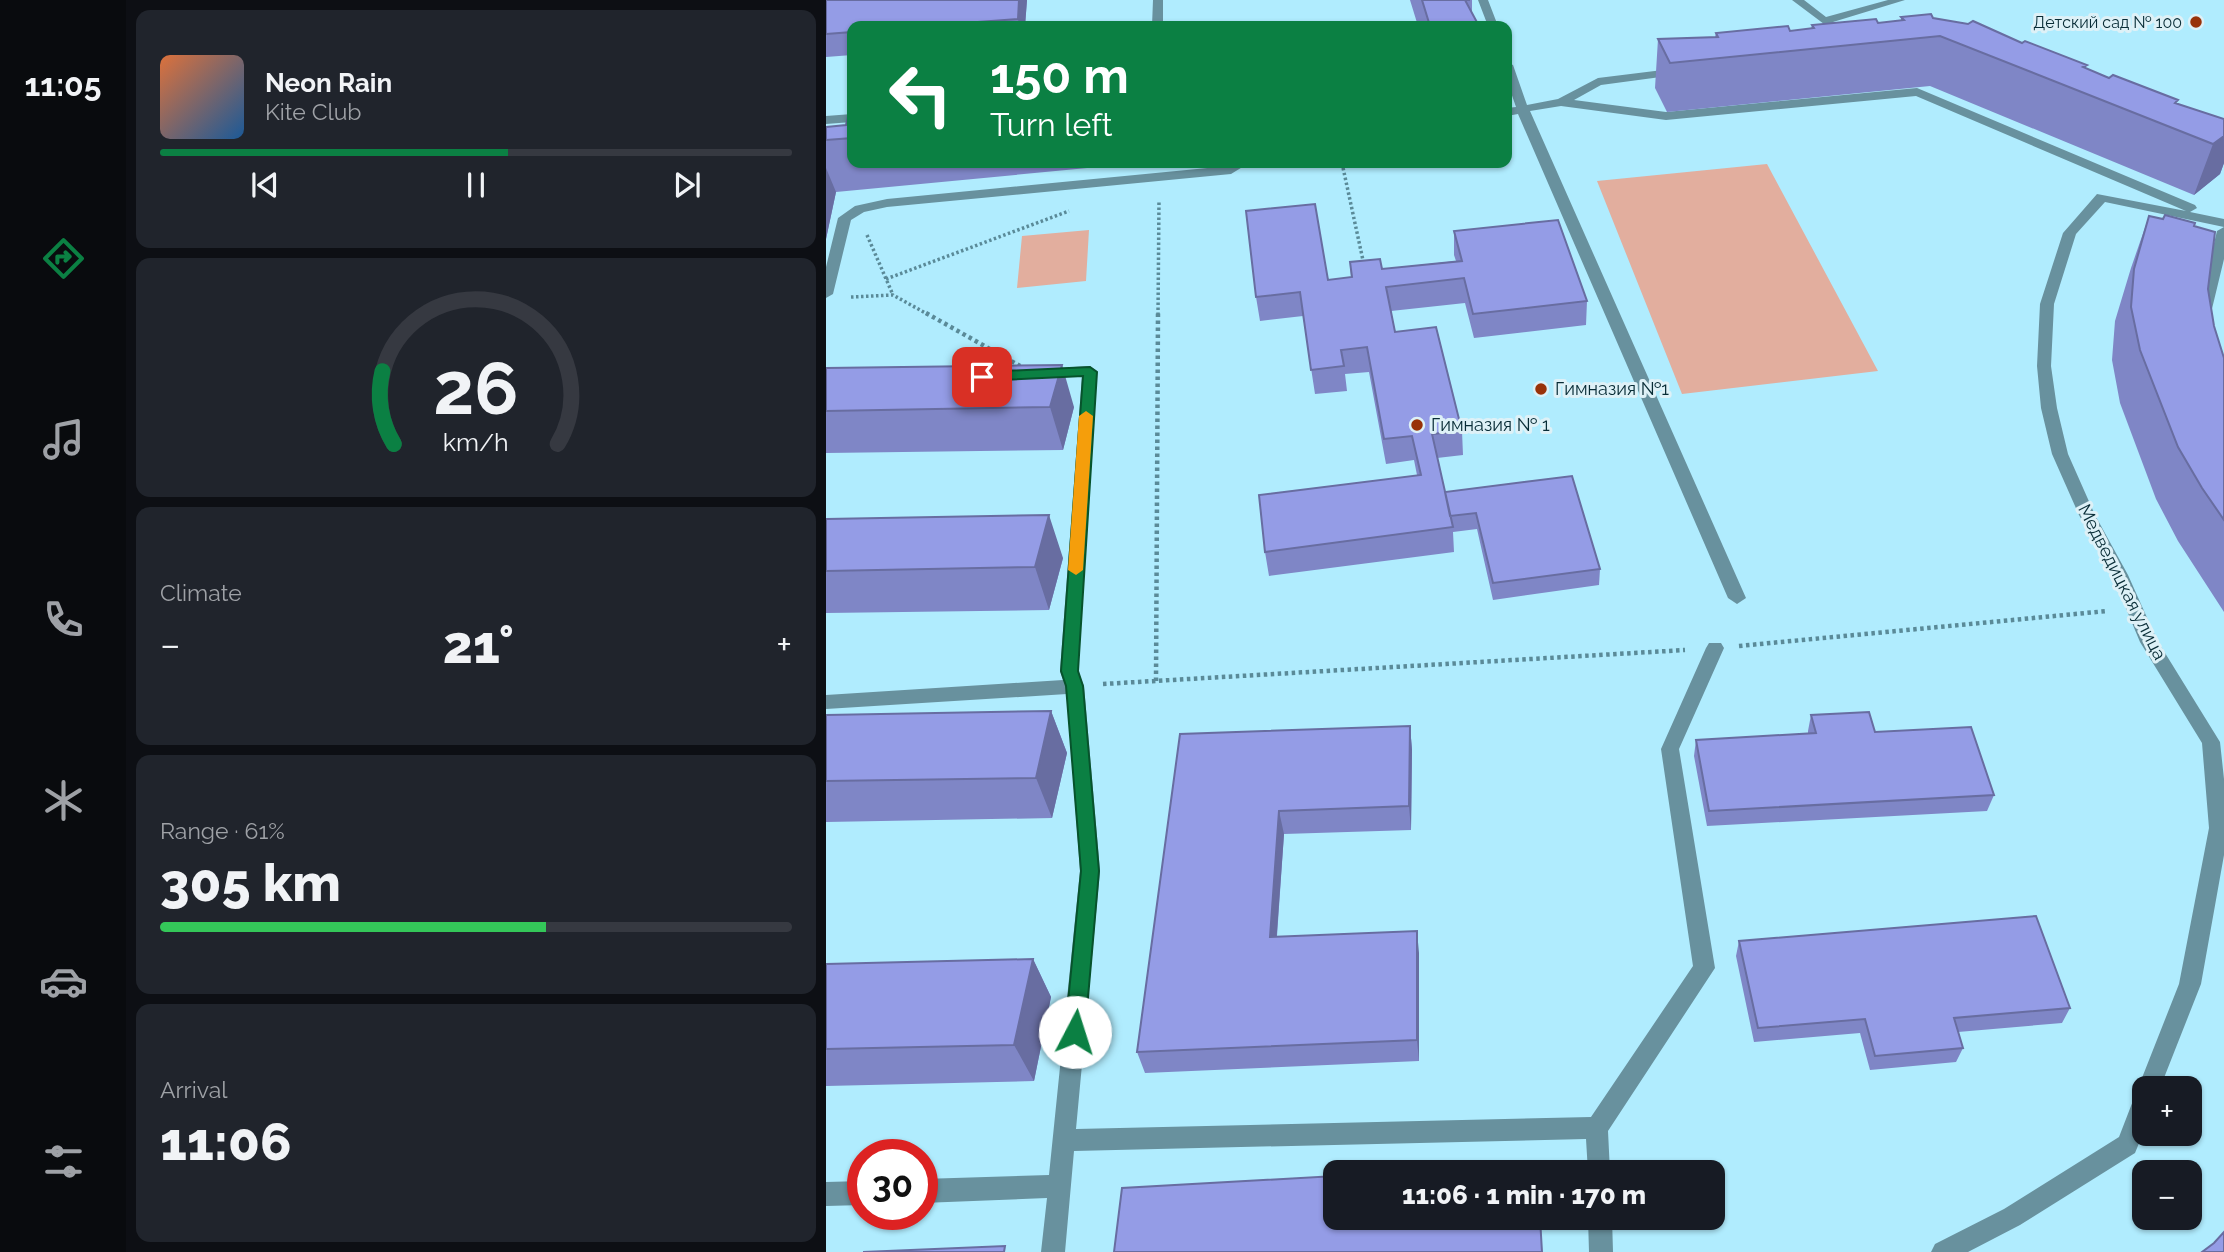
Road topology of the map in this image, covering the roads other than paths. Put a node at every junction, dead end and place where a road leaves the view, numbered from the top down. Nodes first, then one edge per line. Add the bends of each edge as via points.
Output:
1 (1158, 0) edge
2 (1483, 0) edge
3 (1797, 0) edge
4 (1900, 0) edge
5 (1158, 21) edge
6 (1491, 21) edge
7 (1823, 21) junction
8 (1854, 44) edge
9 (1686, 71) edge
10 (1512, 79) edge
11 (1561, 102) junction
12 (1522, 108) junction
13 (1512, 111) edge
14 (847, 118) edge
15 (826, 120) edge
16 (1234, 168) edge
17 (2224, 223) edge
18 (2224, 231) edge
19 (833, 296) edge
20 (2202, 339) edge
21 (1027, 374) edge
22 (1737, 598) dead end
23 (1715, 648) road end
24 (1075, 686) junction
25 (826, 702) edge
26 (2154, 1076) edge
27 (1597, 1128) junction
28 (2132, 1132) edge
29 (1065, 1140) junction
30 (1598, 1160) edge
31 (1060, 1186) junction
32 (938, 1190) edge
33 (847, 1193) edge
34 (826, 1194) edge
35 (1600, 1230) edge
36 (1053, 1252) edge
37 (1601, 1252) edge
38 (1943, 1252) edge

1 - 5 street
2 - 6 street
3 - 7 street
4 - 7 street
7 - 8 street
9 - 11 street via 1598,82
10 - 12 street
11 - 12 street
11 - 17 street via 1667,116 1917,92
12 - 13 street
12 - 22 street
14 - 15 street
16 - 19 street via 887,203 857,211 845,218
17 - 26 street, Медведицкая улица via 2102,197 2070,233 2047,304 2044,366 2060,454 2149,642 2211,742 2219,828 2190,984
18 - 20 street via 2201,326
21 - 24 street via 1090,372 1069,671
23 - 27 street via 1670,749 1704,968
24 - 25 street
24 - 29 street via 1090,871
27 - 29 street
27 - 30 street
28 - 38 street via 2127,1145 2012,1217
29 - 31 street
31 - 32 street
31 - 36 street
33 - 34 street
35 - 37 street

